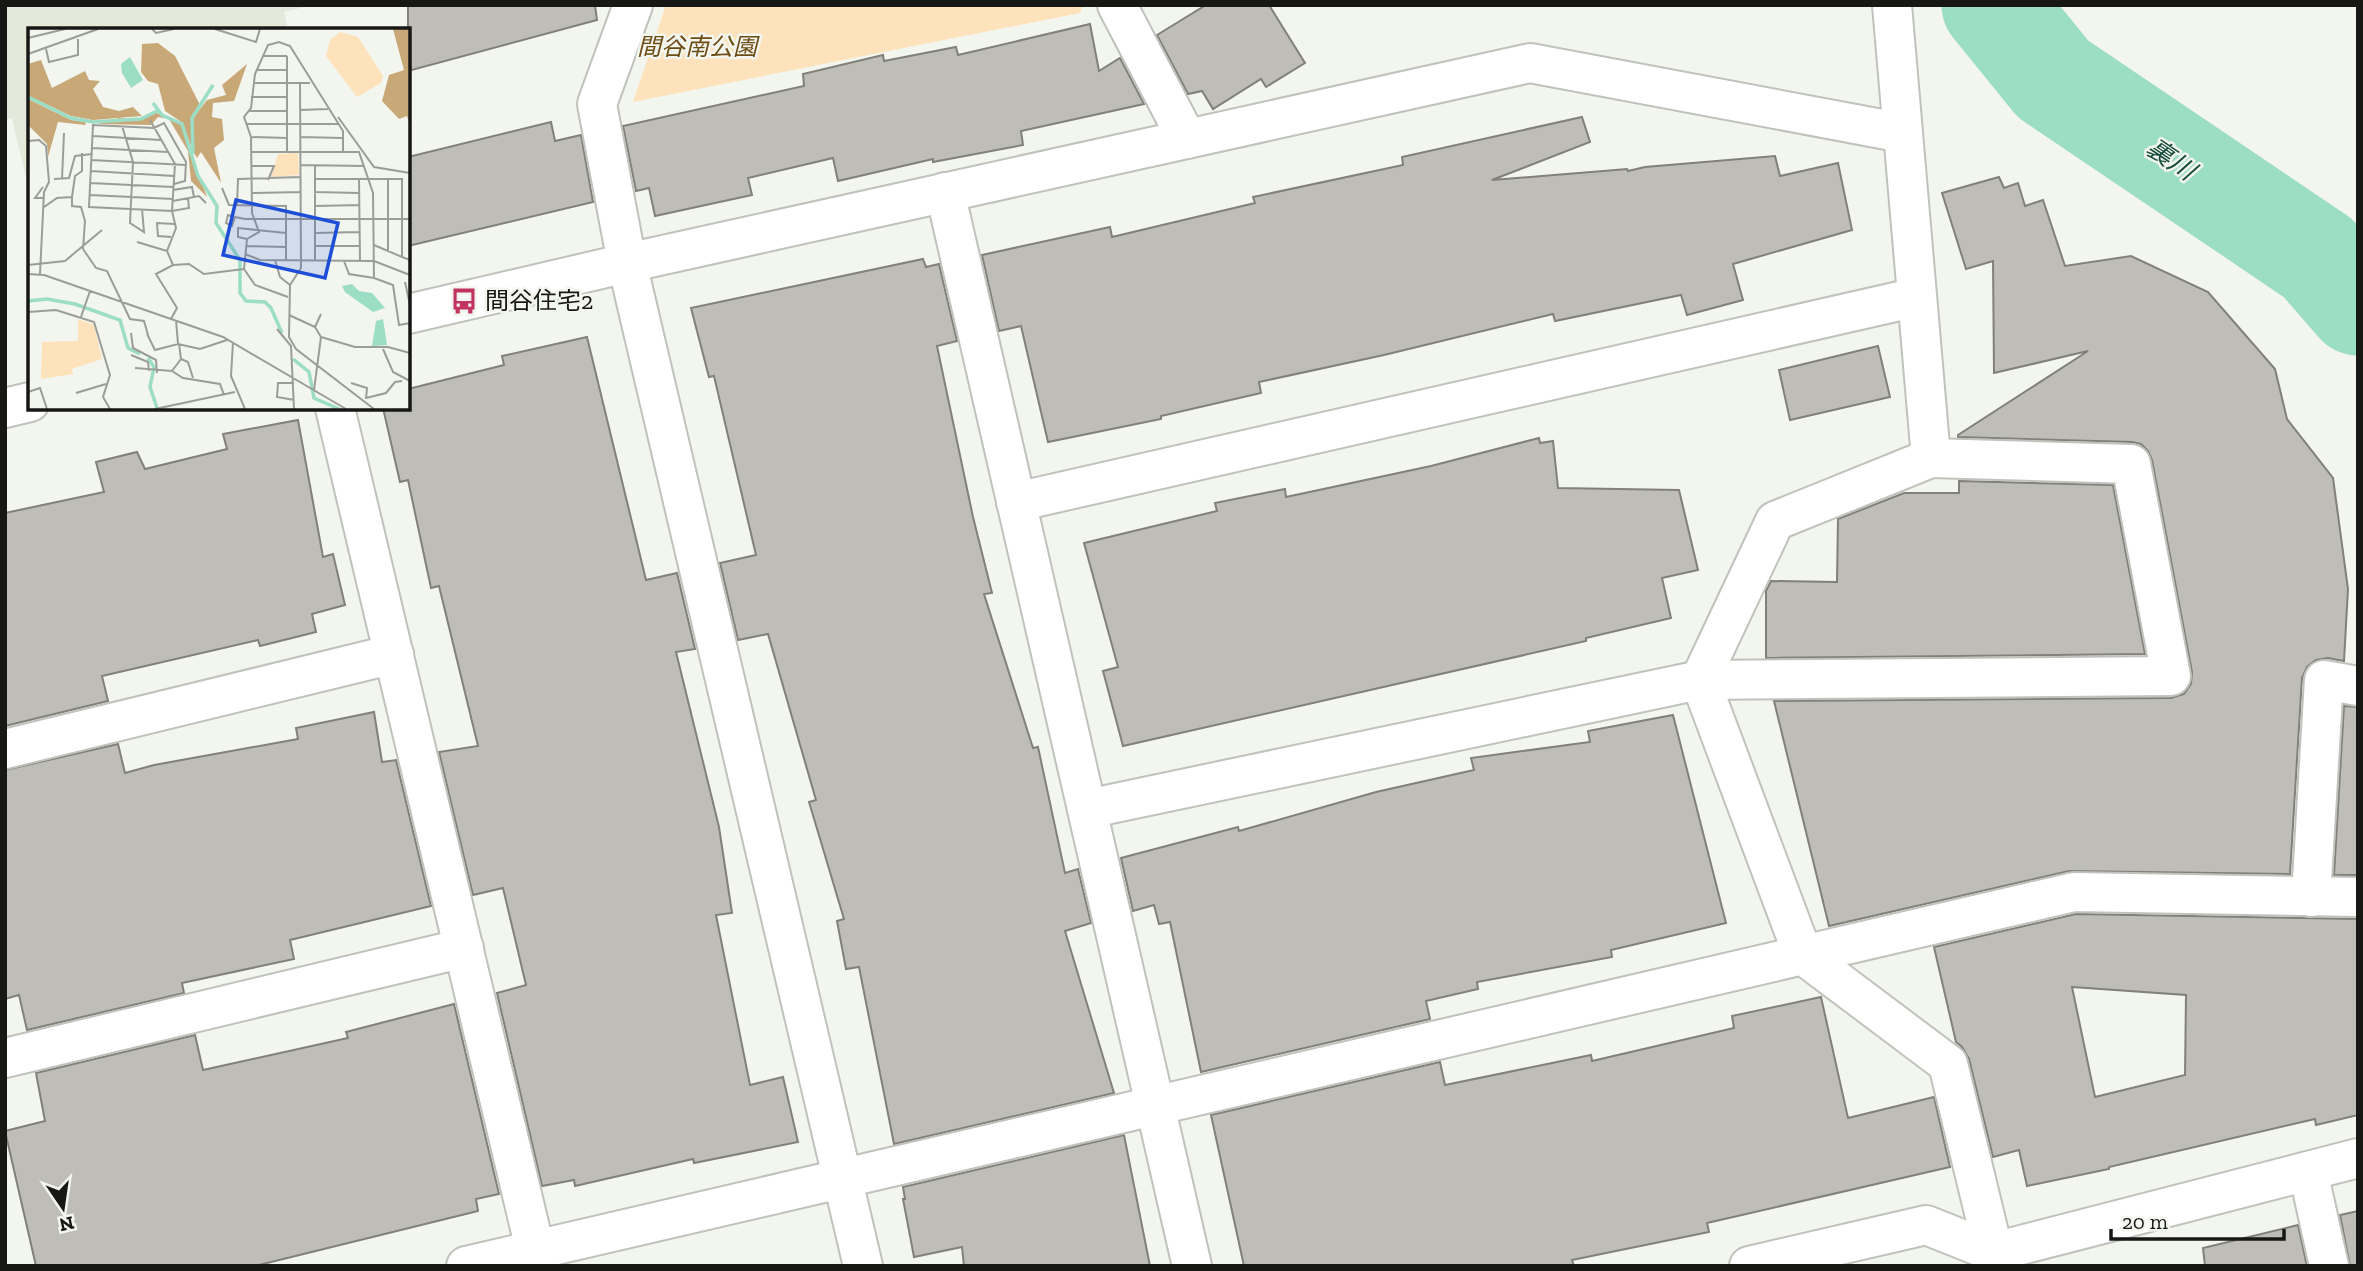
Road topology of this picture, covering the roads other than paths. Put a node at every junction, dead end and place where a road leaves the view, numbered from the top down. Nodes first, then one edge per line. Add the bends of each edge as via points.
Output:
1 (633, 5) edge
2 (1117, 5) edge
3 (1892, 5) edge
4 (1903, 133) junction
5 (1187, 139) junction
6 (945, 192) junction
7 (627, 263) junction
8 (1917, 297) junction
9 (410, 314) edge
10 (28, 402) edge
11 (5, 408) edge
12 (335, 410) edge
13 (1931, 458) junction
14 (1016, 502) junction
15 (394, 654) junction
16 (1700, 680) junction
17 (2358, 686) edge
18 (5, 749) edge
19 (1087, 809) junction
20 (2311, 897) junction
21 (2358, 897) edge
22 (464, 948) junction
23 (1803, 955) junction
24 (5, 1058) edge
25 (1155, 1105) junction
26 (2358, 1158) edge
27 (2308, 1171) junction
28 (842, 1178) junction
29 (537, 1258) edge
30 (1995, 1259) edge
31 (466, 1266) edge
32 (863, 1266) edge
33 (1192, 1266) edge
34 (1749, 1266) edge
35 (2329, 1266) edge

1 - 7 street via 597,104
2 - 5 street
3 - 4 street
4 - 5 street via 1530,63
4 - 8 street
5 - 6 street
6 - 7 street
6 - 14 street
7 - 9 street
7 - 28 street
8 - 13 street
8 - 14 street
10 - 11 street
12 - 15 street
13 - 16 street via 1775,521
13 - 16 street via 2131,464 2171,676
14 - 19 street
15 - 18 street
15 - 22 street
16 - 19 street
16 - 23 street
17 - 20 street via 2324,680
19 - 25 street
20 - 21 street
20 - 23 street via 2074,892
22 - 24 street
22 - 29 street
23 - 25 street
23 - 30 street via 1948,1064
25 - 28 street
25 - 33 street
26 - 27 street
27 - 30 street
27 - 35 street
28 - 29 street
28 - 32 street
29 - 31 street
30 - 34 street via 1926,1225

